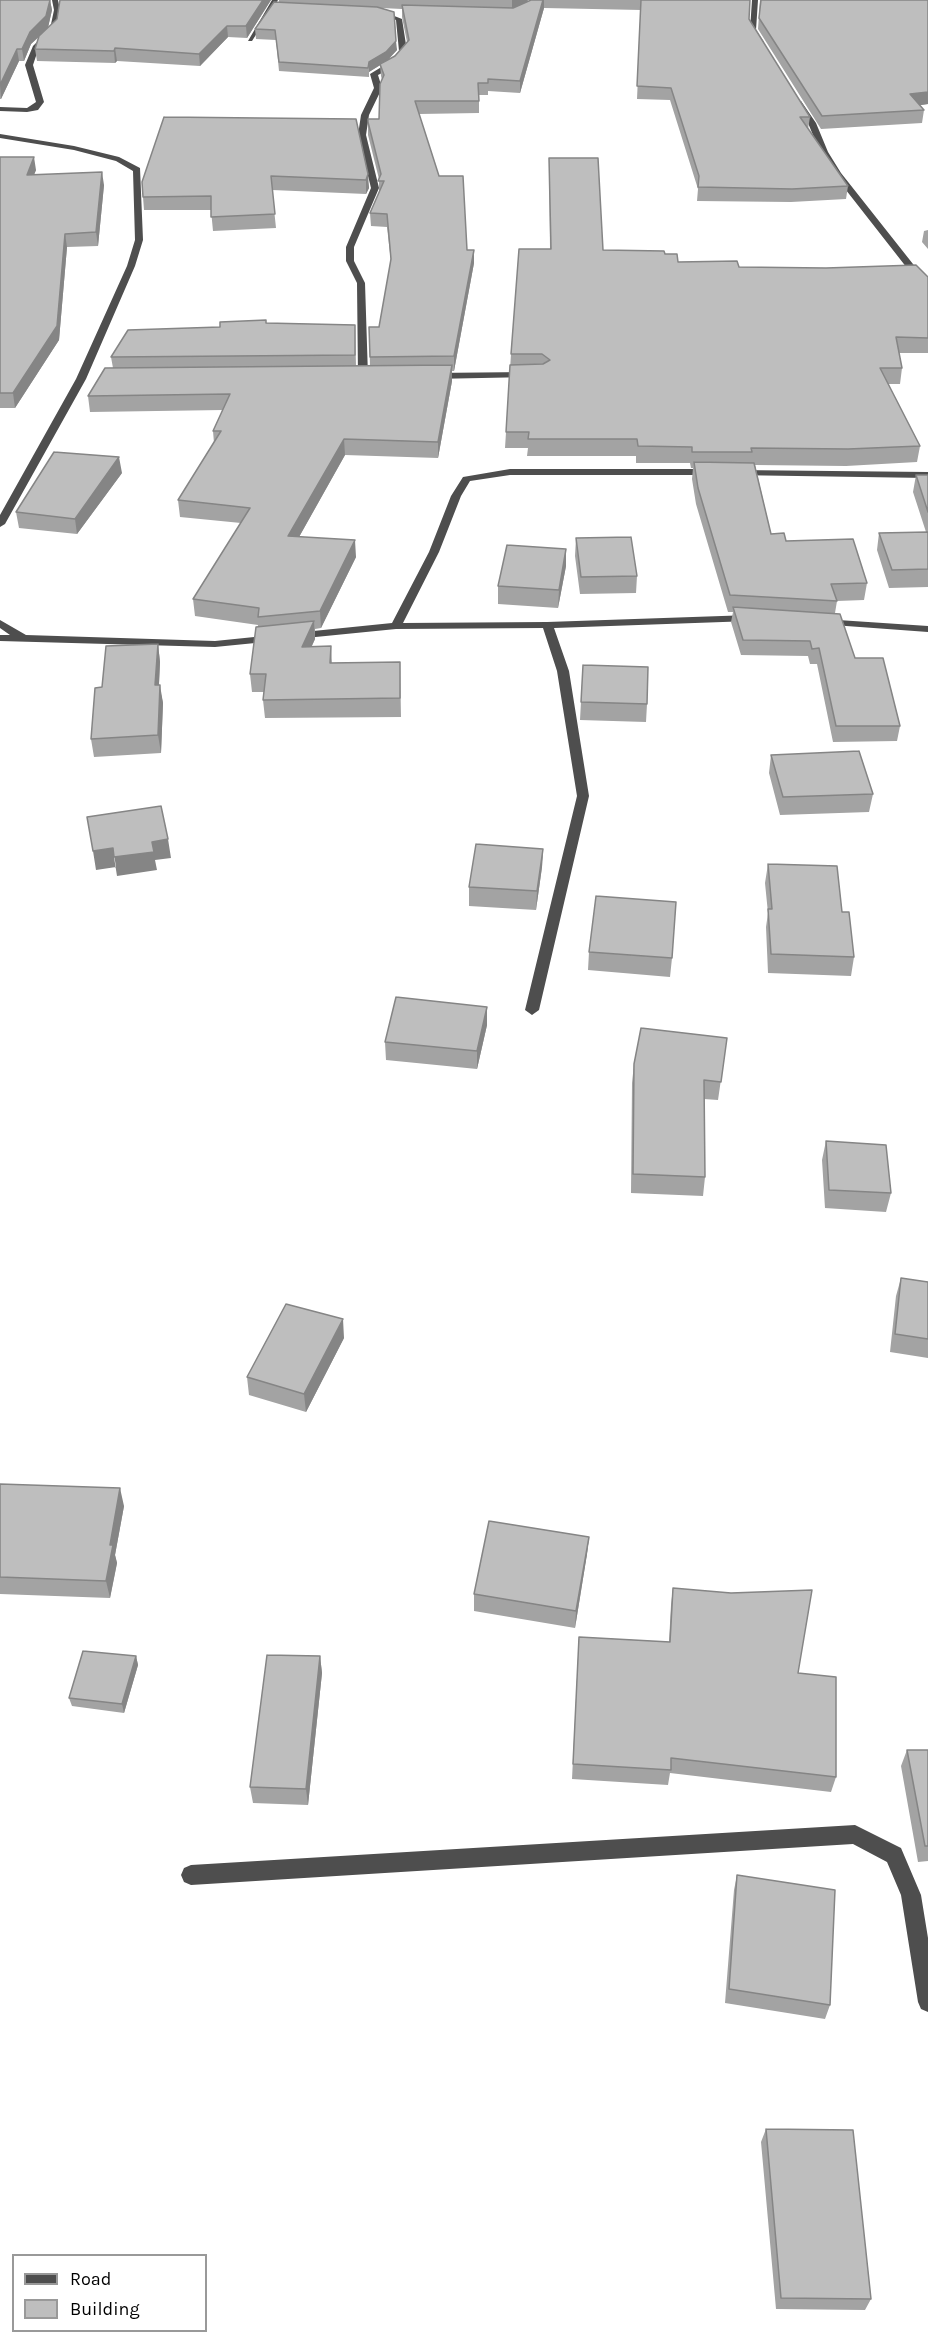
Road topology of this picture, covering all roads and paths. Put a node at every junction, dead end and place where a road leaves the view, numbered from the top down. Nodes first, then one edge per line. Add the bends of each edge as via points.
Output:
1 (55, 0) edge
2 (755, 0) edge
3 (273, 3) edge
4 (282, 8) edge
5 (368, 12) edge
6 (379, 12) junction
7 (402, 12) edge
8 (250, 40) edge
9 (763, 46) edge
10 (790, 92) edge
11 (0, 109) edge
12 (0, 136) edge
13 (928, 289) edge
14 (542, 375) edge
15 (351, 376) edge
16 (363, 376) junction
17 (374, 376) edge
18 (420, 376) edge
19 (81, 379) junction
20 (93, 379) dead end
21 (928, 475) edge
22 (0, 524) edge
23 (763, 619) edge
24 (810, 621) edge
25 (0, 623) edge
26 (547, 625) junction
27 (396, 626) junction
28 (928, 629) edge
29 (0, 638) edge
30 (22, 638) junction
31 (532, 1010) dead end
32 (191, 1875) dead end
33 (928, 2002) edge

1 - 11 street via 52,30 36,46 29,65 40,102 27,110
2 - 9 street via 753,30
3 - 4 street
3 - 8 street
5 - 6 street
6 - 7 street
6 - 16 street via 399,19 403,51 391,65 374,74 378,88 365,115 362,135 375,189 352,240 350,254 361,283
10 - 13 street via 813,123 838,174
12 - 19 street via 119,159 137,170 139,240
14 - 18 street
15 - 16 street
16 - 17 street
19 - 20 street
19 - 22 street
21 - 27 street via 510,472 467,479
23 - 26 street
24 - 28 street
25 - 30 street
26 - 27 street
26 - 31 street via 563,671 583,796 568,846
27 - 30 street via 215,644
29 - 30 street
32 - 33 street via 855,1834 894,1855 911,1895

